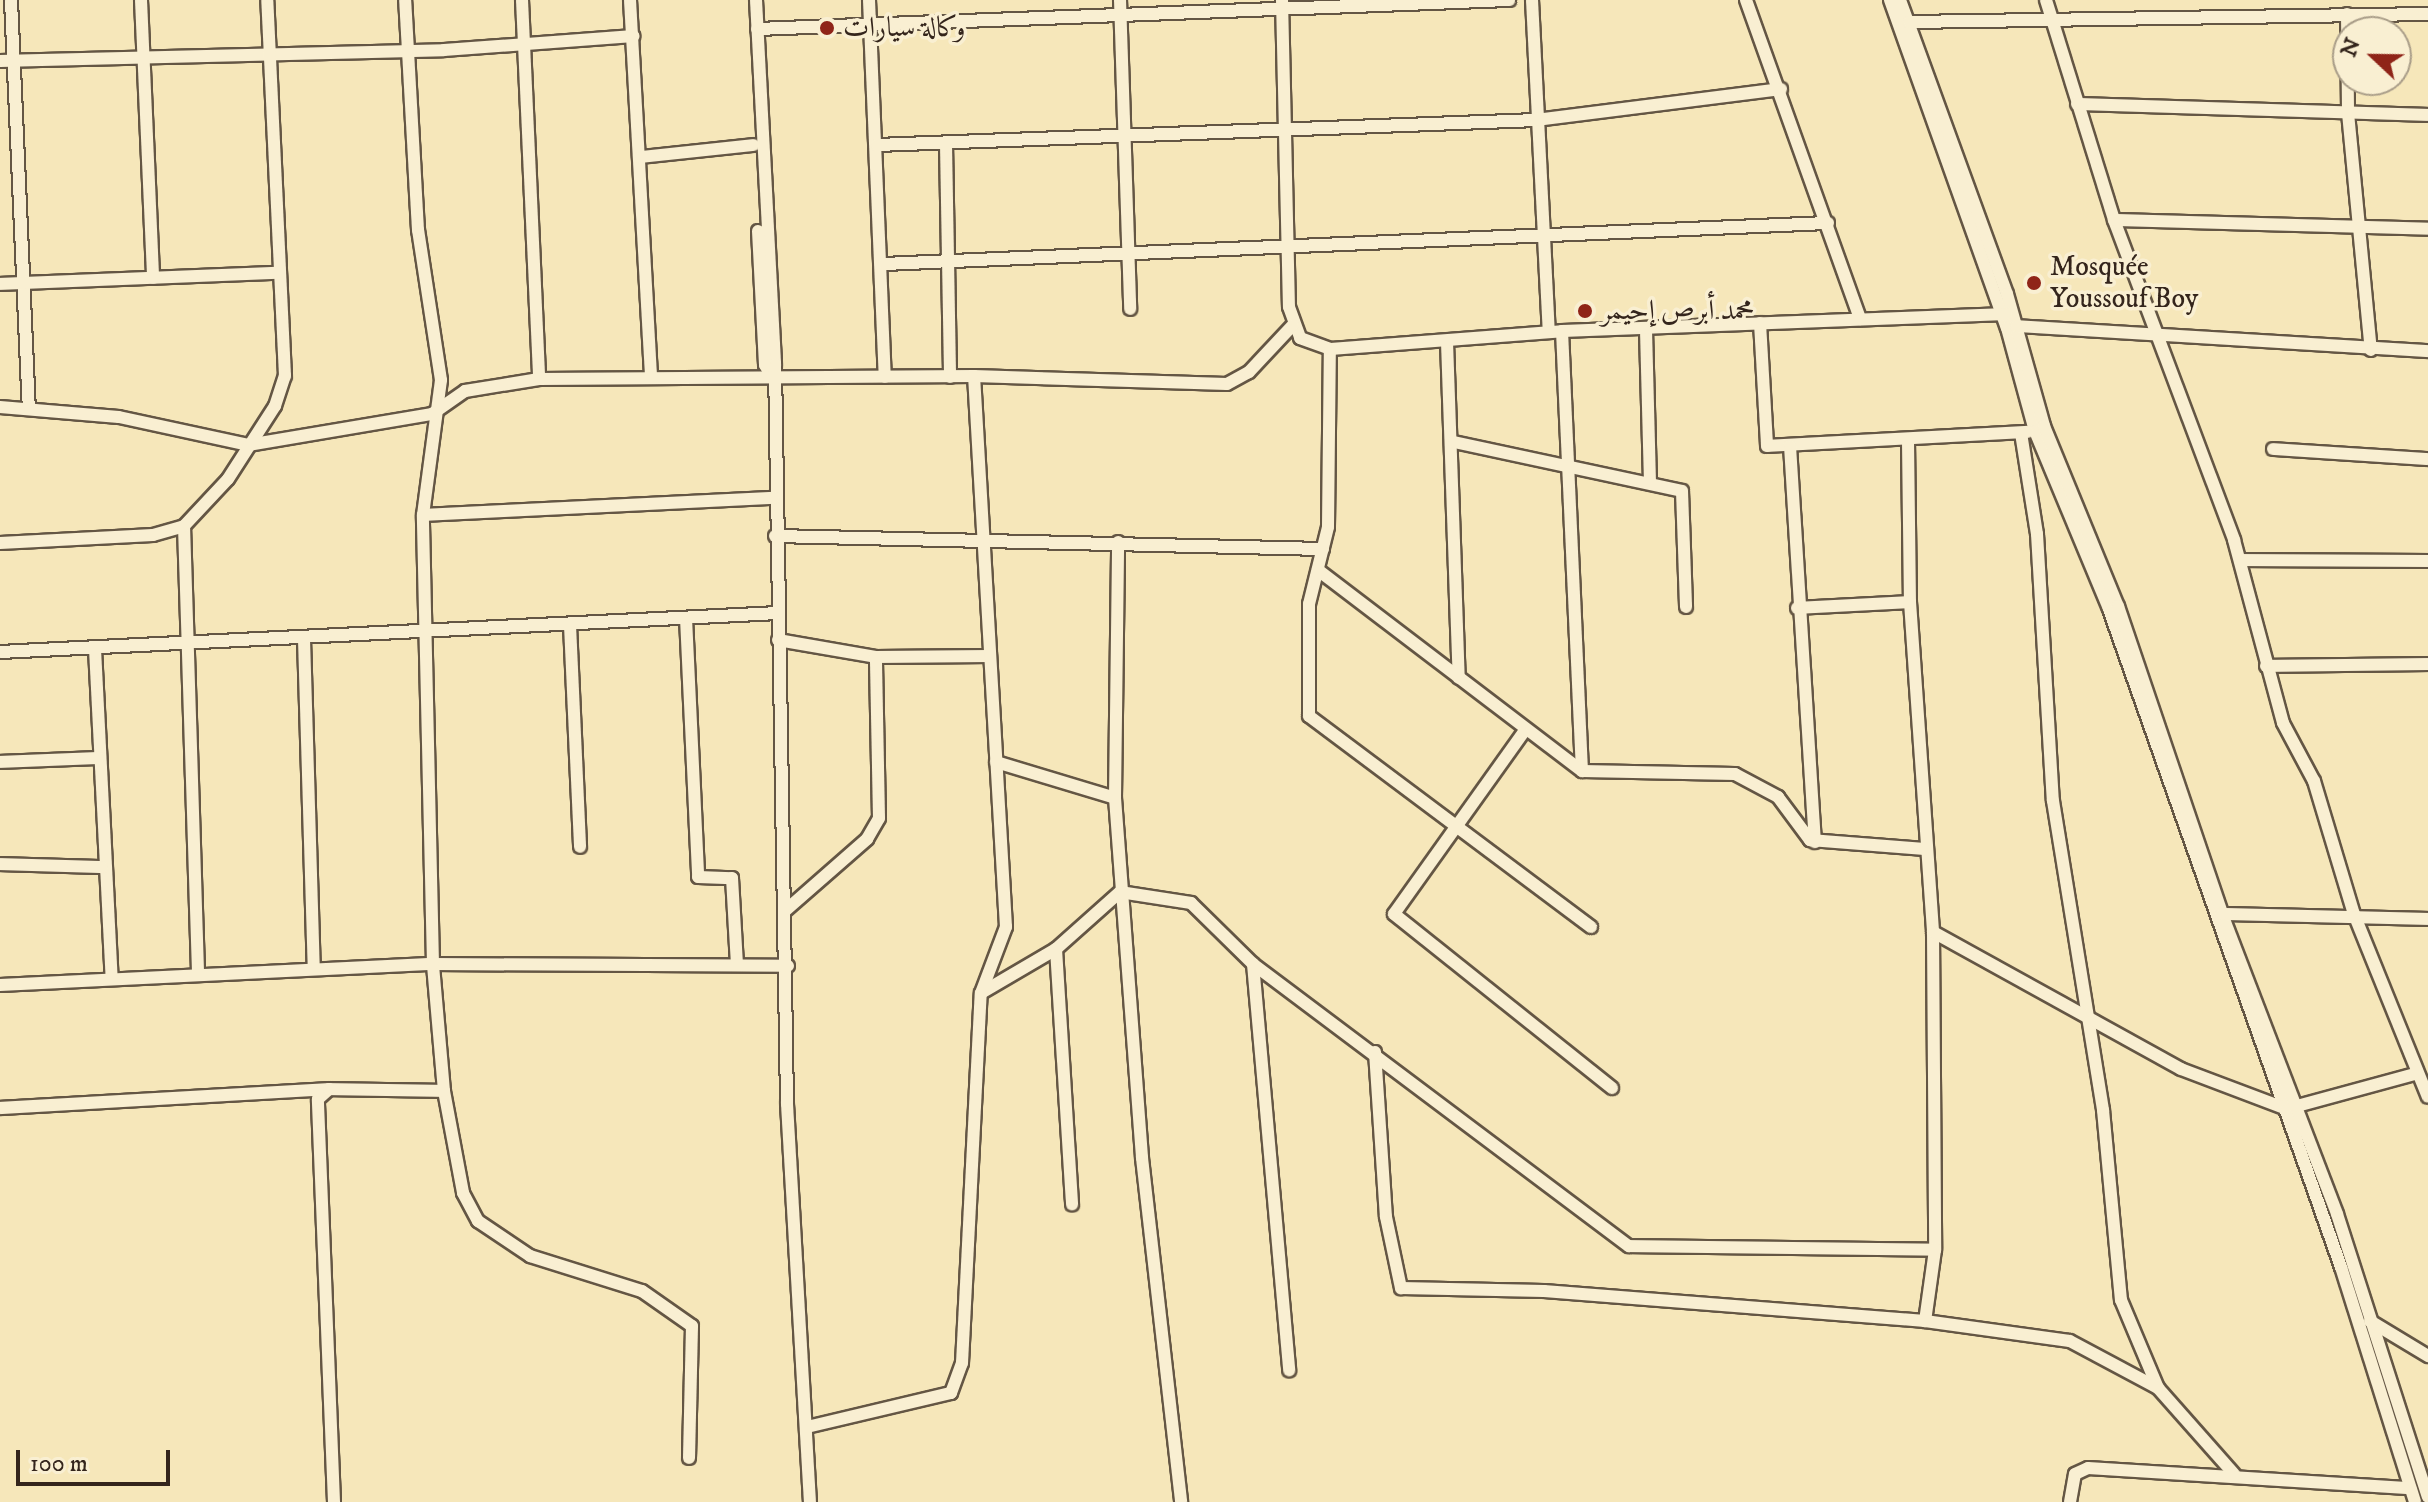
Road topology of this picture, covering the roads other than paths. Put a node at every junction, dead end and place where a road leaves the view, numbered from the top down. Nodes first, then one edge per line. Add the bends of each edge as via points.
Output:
1 (11, 0) edge
2 (141, 0) edge
3 (267, 0) edge
4 (405, 0) edge
5 (522, 0) edge
6 (630, 0) edge
7 (748, 0) edge
8 (756, 0) edge
9 (869, 0) edge
10 (1120, 0) edge
11 (1509, 0) edge
12 (1532, 0) edge
13 (1746, 0) edge
14 (1890, 0) edge
15 (1900, 0) edge
16 (2046, 0) edge
17 (2242, 0) edge
18 (1282, 5) edge
19 (2347, 14) junction
20 (2428, 14) edge
21 (2243, 15) junction
22 (1121, 17) junction
23 (1909, 22) junction
24 (870, 23) junction
25 (2055, 23) junction
26 (757, 29) junction
27 (633, 36) junction
28 (525, 44) junction
29 (406, 46) junction
30 (269, 56) junction
31 (145, 59) junction
32 (7, 60) edge
33 (1781, 89) junction
34 (2077, 104) junction
35 (2348, 113) junction
36 (2428, 115) edge
37 (1536, 120) junction
38 (1284, 131) junction
39 (1127, 137) junction
40 (946, 144) junction
41 (753, 145) junction
42 (877, 145) junction
43 (641, 157) junction
44 (2114, 220) junction
45 (1828, 223) junction
46 (2360, 227) junction
47 (2428, 229) edge
48 (1542, 236) junction
49 (1287, 243) junction
50 (1131, 249) junction
51 (948, 259) junction
52 (884, 264) junction
53 (278, 273) junction
54 (153, 278) junction
55 (23, 283) junction
56 (0, 284) edge
57 (1130, 309) dead end
58 (2010, 318) junction
59 (1860, 319) junction
60 (1760, 323) junction
61 (1293, 325) junction
62 (1646, 330) junction
63 (1556, 332) junction
64 (2161, 334) junction
65 (1447, 342) junction
66 (1330, 349) junction
67 (2371, 350) junction
68 (2428, 351) edge
69 (651, 375) junction
70 (974, 376) junction
71 (772, 377) junction
72 (885, 377) junction
73 (950, 377) junction
74 (539, 379) junction
75 (29, 405) junction
76 (1, 406) edge
77 (432, 414) junction
78 (2028, 432) junction
79 (1908, 441) junction
80 (1454, 442) junction
81 (248, 445) junction
82 (1790, 446) junction
83 (2273, 449) dead end
84 (2428, 459) edge
85 (1568, 465) junction
86 (1650, 483) junction
87 (774, 498) junction
88 (423, 515) junction
89 (184, 526) junction
90 (775, 536) junction
91 (985, 537) junction
92 (1118, 542) junction
93 (0, 543) edge
94 (1323, 549) junction
95 (2241, 560) junction
96 (2428, 561) edge
97 (1318, 570) junction
98 (1910, 602) junction
99 (1686, 607) dead end
100 (1797, 608) junction
101 (777, 613) junction
102 (686, 618) junction
103 (570, 625) junction
104 (428, 633) junction
105 (304, 639) junction
106 (778, 640) junction
107 (185, 646) junction
108 (95, 649) junction
109 (0, 652) edge
110 (990, 656) junction
111 (876, 657) junction
112 (2428, 664) edge
113 (2266, 666) junction
114 (1459, 678) junction
115 (1523, 733) junction
116 (98, 758) junction
117 (0, 762) edge
118 (996, 762) junction
119 (1582, 771) junction
120 (1115, 798) junction
121 (1461, 824) junction
122 (1815, 842) junction
123 (580, 847) dead end
124 (1925, 849) junction
125 (0, 864) edge
126 (102, 867) junction
127 (1120, 892) junction
128 (786, 910) junction
129 (2222, 914) junction
130 (2354, 914) junction
131 (2428, 919) edge
132 (1591, 927) dead end
133 (1933, 932) junction
134 (1056, 949) junction
135 (433, 964) junction
136 (1253, 964) junction
137 (737, 965) junction
138 (788, 966) junction
139 (314, 969) junction
140 (198, 975) junction
141 (112, 979) junction
142 (0, 985) edge
143 (981, 993) junction
144 (2087, 1019) junction
145 (1375, 1052) junction
146 (2415, 1074) junction
147 (1612, 1088) dead end
148 (329, 1089) junction
149 (444, 1091) junction
150 (2428, 1097) edge
151 (2290, 1107) junction
152 (0, 1108) edge
153 (1072, 1205) dead end
154 (1935, 1250) junction
155 (2368, 1318) junction
156 (1925, 1321) junction
157 (2428, 1356) edge
158 (1289, 1370) dead end
159 (2158, 1388) junction
160 (807, 1427) junction
161 (689, 1458) dead end
162 (2234, 1474) junction
163 (2410, 1488) junction
164 (2428, 1497) edge
165 (334, 1502) edge
166 (810, 1502) edge
167 (1181, 1502) edge
168 (2070, 1502) edge
169 (2416, 1502) edge

1 - 32 street
2 - 31 street
3 - 30 street
4 - 29 street
5 - 28 street
6 - 27 street
7 - 41 street
8 - 26 street
9 - 24 street
10 - 22 street
11 - 18 street
12 - 37 street
13 - 33 street
14 - 58 street
15 - 23 street
16 - 25 street
17 - 21 street
18 - 22 street
18 - 38 street
19 - 20 street
19 - 21 street
19 - 35 street
21 - 25 street
22 - 24 street
22 - 39 street
23 - 25 street
23 - 58 street
24 - 26 street
24 - 42 street
25 - 34 street
26 - 71 street
27 - 28 street
27 - 43 street
28 - 29 street
28 - 74 street
29 - 30 street
29 - 77 street via 422,279 441,380
30 - 31 street via 203,52
30 - 53 street
31 - 32 street
31 - 54 street
32 - 55 street
33 - 37 street
33 - 45 street
34 - 35 street
34 - 44 street
35 - 36 street
35 - 46 street
37 - 38 street
37 - 48 street
38 - 39 street
38 - 49 street
39 - 40 street
39 - 50 street
40 - 42 street
40 - 51 street
41 - 43 street
41 - 71 street via 765,365
42 - 52 street
43 - 69 street
44 - 46 street
44 - 64 street
45 - 48 street
45 - 59 street
46 - 47 street
46 - 67 street
48 - 49 street
48 - 63 street
49 - 50 street
49 - 61 street
50 - 51 street
50 - 57 street
51 - 52 street
51 - 73 street
52 - 72 street
53 - 54 street
53 - 81 street via 285,376
54 - 55 street
55 - 56 street
55 - 75 street
58 - 59 street
58 - 64 street
58 - 78 street
58 - 129 street via 2044,426 2118,606
59 - 60 street
60 - 62 street
60 - 82 street via 1767,446
61 - 66 street via 1300,338
61 - 70 street via 1249,372 1227,384
62 - 63 street
62 - 86 street
63 - 65 street
63 - 85 street
64 - 67 street
64 - 95 street
65 - 66 street
65 - 80 street
66 - 94 street
67 - 68 street
69 - 71 street
69 - 74 street
70 - 73 street
70 - 91 street
71 - 72 street
71 - 87 street
72 - 73 street
74 - 77 street via 465,391
75 - 76 street
75 - 81 street
77 - 81 street
77 - 88 street
78 - 79 street
78 - 144 street via 2053,801
78 - 151 street via 2109,609
79 - 82 street
79 - 98 street
80 - 85 street
80 - 114 street
81 - 89 street via 210,503
82 - 100 street
83 - 84 street
85 - 86 street
85 - 119 street
86 - 99 street via 1682,491
87 - 88 street
87 - 90 street
88 - 104 street
89 - 93 street via 153,535
89 - 107 street
90 - 91 street
90 - 101 street
91 - 92 street
91 - 110 street
92 - 94 street
92 - 120 street
94 - 97 street
95 - 96 street
95 - 113 street
97 - 114 street
97 - 121 street via 1309,604 1309,716
98 - 100 street
98 - 124 street
100 - 122 street
101 - 102 street
101 - 106 street
102 - 103 street
102 - 137 street via 698,877 732,878
103 - 104 street
103 - 123 street
104 - 105 street
104 - 135 street
105 - 107 street
105 - 139 street
106 - 111 street
106 - 128 street
107 - 108 street
107 - 140 street
108 - 109 street
108 - 116 street
110 - 111 street
110 - 118 street
111 - 128 street via 879,818 867,839
112 - 113 street
113 - 130 street via 2283,723 2314,781
114 - 115 street
115 - 119 street
115 - 121 street
116 - 117 street
116 - 126 street
118 - 120 street
118 - 143 street via 1006,927
119 - 122 street via 1735,774 1778,797
120 - 127 street
121 - 132 street
121 - 147 street via 1398,901 1397,921
122 - 124 street
124 - 133 street
125 - 126 street
126 - 141 street
127 - 134 street
127 - 136 street via 1191,903
127 - 167 street
128 - 138 street
129 - 130 street
129 - 151 street
130 - 131 street
130 - 146 street via 2385,981
133 - 144 street
133 - 154 street
134 - 143 street
134 - 153 street
135 - 137 street
135 - 139 street
135 - 149 street
136 - 145 street
136 - 158 street
137 - 138 street
138 - 160 street via 787,1104
139 - 140 street
140 - 141 street
141 - 142 street
143 - 160 street via 962,1363 951,1393
144 - 151 street via 2181,1069
144 - 159 street via 2121,1300
145 - 154 street via 1641,1251 1686,1244
145 - 156 street via 1386,1217 1401,1288 1544,1291
146 - 150 street
146 - 151 street
148 - 149 street
148 - 152 street
148 - 165 street via 318,1099
149 - 161 street via 463,1193 478,1221 530,1256 642,1291 692,1326
151 - 155 street
151 - 163 street
154 - 156 street
155 - 157 street
155 - 164 street
156 - 159 street via 2070,1341
159 - 162 street
160 - 166 street
162 - 163 street
162 - 168 street via 2084,1469
163 - 169 street
164 - 169 street

